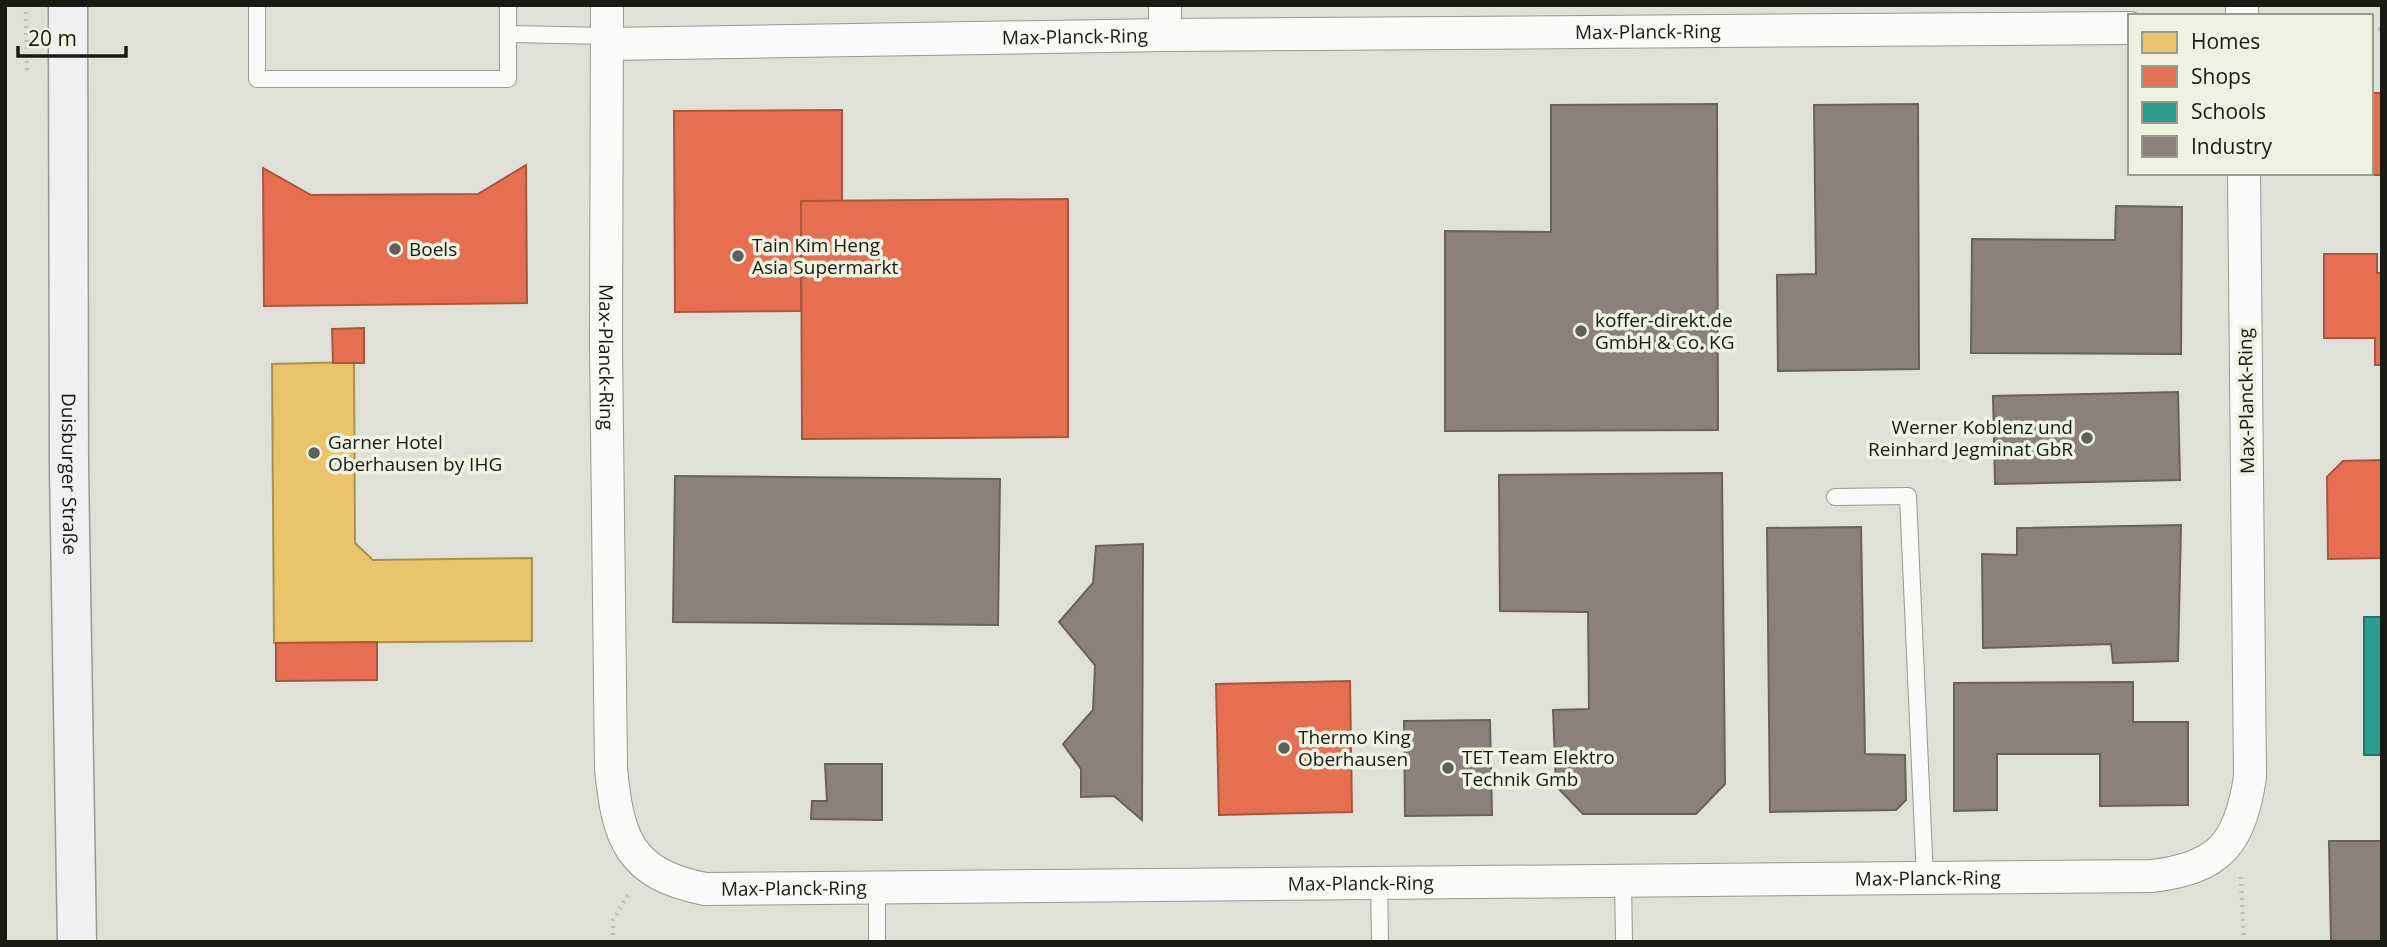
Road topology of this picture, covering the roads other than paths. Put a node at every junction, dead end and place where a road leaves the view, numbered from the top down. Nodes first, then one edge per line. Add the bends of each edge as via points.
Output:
1 (68, 5) edge
2 (257, 5) edge
3 (509, 5) edge
4 (1165, 20) edge
5 (608, 28) edge
6 (2128, 28) edge
7 (510, 34) junction
8 (2244, 175) edge
9 (1835, 497) dead end
10 (1924, 878) junction
11 (1623, 881) junction
12 (1379, 883) junction
13 (877, 888) junction
14 (76, 942) edge
15 (877, 942) edge
16 (1380, 942) edge
17 (1623, 942) edge

1 - 14 main road, Duisburger Straße
2 - 7 lane via 257,79 508,79
3 - 7 lane
4 - 5 street, Max-Planck-Ring
4 - 6 street, Max-Planck-Ring
5 - 7 lane
5 - 13 street, Max-Planck-Ring via 611,769 620,826 646,866 705,889
8 - 10 street, Max-Planck-Ring via 2250,777 2239,824 2224,849 2178,873
9 - 10 lane via 1908,496
10 - 11 street, Max-Planck-Ring
11 - 12 street, Max-Planck-Ring
11 - 17 lane
12 - 13 street, Max-Planck-Ring
12 - 16 lane
13 - 15 lane

